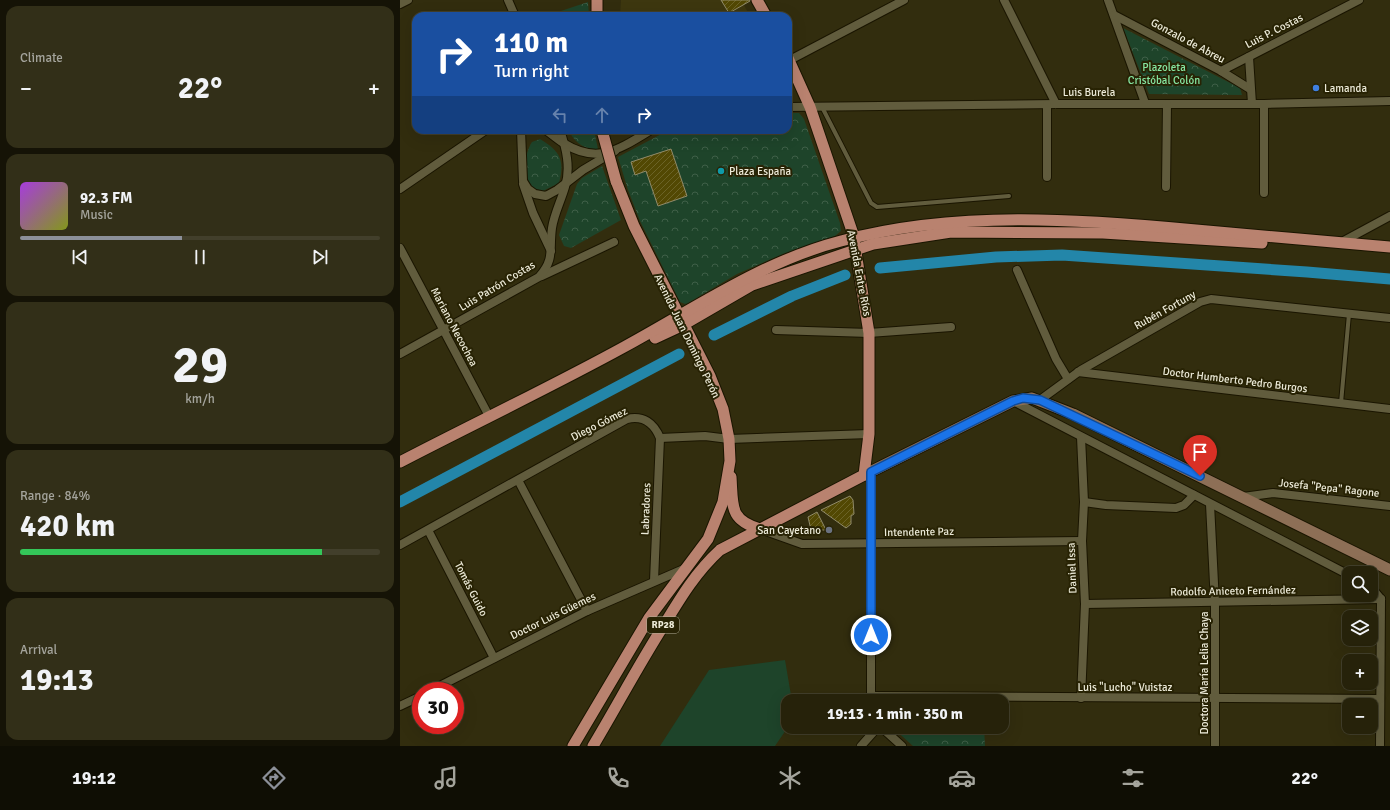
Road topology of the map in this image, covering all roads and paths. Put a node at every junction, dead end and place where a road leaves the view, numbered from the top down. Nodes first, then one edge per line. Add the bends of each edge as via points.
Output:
1 (408, 0) edge
2 (508, 0) edge
3 (596, 0) edge
4 (757, 0) edge
5 (904, 0) edge
6 (1004, 0) edge
7 (1108, 0) edge
8 (1359, 0) edge
9 (400, 4) edge
10 (513, 12) edge
11 (597, 12) edge
12 (764, 12) edge
13 (1114, 15) junction
14 (1249, 57) junction
15 (792, 58) edge
16 (792, 69) edge
17 (1221, 71) junction
18 (1250, 89) junction
19 (1390, 101) edge
20 (1145, 103) junction
21 (1056, 104) junction
22 (1167, 104) junction
23 (1252, 104) junction
24 (1264, 104) junction
25 (1047, 105) junction
26 (792, 107) edge
27 (810, 107) junction
28 (822, 107) junction
29 (480, 134) edge
30 (521, 134) edge
31 (551, 134) edge
32 (561, 134) edge
33 (604, 134) edge
34 (644, 134) edge
35 (565, 144) junction
36 (615, 151) junction
37 (1047, 177) dead end
38 (523, 181) junction
39 (566, 185) junction
40 (1166, 187) dead end
41 (400, 189) edge
42 (1264, 193) dead end
43 (1009, 196) dead end
44 (1390, 216) edge
45 (614, 242) dead end
46 (1340, 242) junction
47 (854, 244) junction
48 (1390, 247) edge
49 (400, 248) edge
50 (551, 252) junction
51 (1390, 253) edge
52 (1017, 270) dead end
53 (539, 277) junction
54 (1350, 314) junction
55 (1390, 318) edge
56 (681, 321) junction
57 (951, 327) dead end
58 (444, 330) junction
59 (776, 330) dead end
60 (869, 332) junction
61 (400, 354) edge
62 (1078, 372) junction
63 (1068, 379) junction
64 (1040, 400) junction
65 (1013, 401) junction
66 (1341, 403) junction
67 (1390, 409) edge
68 (489, 416) junction
69 (870, 434) junction
70 (1081, 437) junction
71 (660, 438) junction
72 (729, 439) junction
73 (730, 461) junction
74 (400, 462) edge
75 (400, 468) edge
76 (868, 474) junction
77 (518, 480) junction
78 (1194, 495) junction
79 (1243, 497) junction
80 (1084, 502) junction
81 (1210, 504) junction
82 (1390, 506) edge
83 (760, 529) junction
84 (428, 530) junction
85 (1082, 542) junction
86 (871, 544) junction
87 (400, 545) edge
88 (688, 567) junction
89 (1390, 570) edge
90 (1342, 571) edge
91 (654, 581) junction
92 (1378, 596) edge
93 (1380, 599) junction
94 (1215, 603) junction
95 (1085, 604) junction
96 (587, 611) junction
97 (494, 658) junction
98 (447, 682) edge
99 (871, 694) edge
100 (1009, 698) edge
101 (1081, 698) junction
102 (1214, 698) junction
103 (1380, 699) junction
104 (412, 700) edge
105 (400, 706) edge
106 (872, 734) edge
107 (889, 734) edge
108 (573, 746) edge
109 (593, 746) edge
110 (861, 746) edge
111 (902, 746) edge
112 (1215, 746) edge
113 (1380, 746) edge

1 - 9 street
2 - 10 street
3 - 11 main road
4 - 12 main road
5 - 15 street
6 - 21 street
7 - 13 street
8 - 14 street, Luis P. Costas
13 - 17 street, Gonzalo de Abreu
13 - 20 street
14 - 17 street, Luis P. Costas
14 - 18 street
16 - 27 main road, Avenida Entre Ríos
17 - 18 street, Gonzalo de Abreu
18 - 23 street
19 - 24 street, Luis Burela
20 - 21 street, Luis Burela
20 - 22 street, Luis Burela
21 - 25 street, Luis Burela
22 - 23 street, Luis Burela
22 - 40 street
23 - 24 street, Luis Burela
24 - 42 street
25 - 28 street, Luis Burela
25 - 37 street
26 - 27 street, Luis Burela
27 - 28 street, Luis Burela
27 - 47 main road, Avenida Entre Ríos
28 - 43 lane via 871,203 877,207
29 - 41 street
30 - 38 street
31 - 35 street
32 - 35 street, Luis Patrón Costas
33 - 56 main road, Avenida Juan Domingo Perón, bridge via 616,181 634,226
34 - 36 street
35 - 36 street via 580,152 592,154
35 - 39 street, Luis Patrón Costas via 568,163
36 - 39 street via 583,170
38 - 39 street via 535,194 546,196
38 - 50 street via 533,213
39 - 50 street, Luis Patrón Costas via 552,228
44 - 46 street
45 - 53 street
46 - 47 main road via 1104,222 1027,221 951,223 909,228
46 - 48 main road
47 - 51 main road via 873,244 951,232 1103,233
47 - 56 main road via 840,241 786,261 731,287
47 - 60 main road, Avenida Entre Ríos
49 - 58 street, Mariano Necochea
50 - 53 street, Luis Patrón Costas via 549,266
52 - 63 street
53 - 58 street, Luis Patrón Costas
54 - 55 street, Rubén Fortuny
54 - 62 street, Rubén Fortuny via 1211,299 1200,302
54 - 66 lane
56 - 68 main road
56 - 72 main road, Avenida Juan Domingo Perón via 710,376 723,409
56 - 75 main road
57 - 60 street
58 - 61 street, Luis Patrón Costas
58 - 68 street, Mariano Necochea
59 - 60 street
60 - 69 main road, Avenida Entre Ríos
62 - 63 street, Rubén Fortuny
62 - 66 street, Doctor Humberto Pedro Burgos
63 - 64 street, Rubén Fortuny
64 - 65 main road via 1023,398
64 - 79 main road
65 - 70 street
65 - 76 main road
66 - 67 street, Doctor Humberto Pedro Burgos
68 - 74 main road
69 - 72 street
69 - 76 main road, Avenida Entre Ríos
70 - 78 street
70 - 80 street, Daniel Issa
71 - 72 street via 705,436
71 - 77 street, Diego Gómez via 658,431 647,420 636,417 627,419
71 - 91 street, Labradores
72 - 73 main road, Avenida Juan Domingo Perón
73 - 83 main road via 735,512 744,524
73 - 88 main road, Avenida Juan Domingo Perón / RP28 via 719,513 708,538
76 - 83 main road
76 - 86 street
77 - 84 street, Diego Gómez
77 - 96 street
78 - 80 street via 1184,505 1176,508
78 - 81 street
79 - 82 street, Josefa "Pepa" Ragone via 1274,493
79 - 89 main road
80 - 85 street, Daniel Issa
81 - 90 street
81 - 94 street, Doctora María Lelia Chaya
83 - 86 street, Intendente Paz via 802,544
83 - 109 main road, RP28 via 720,550 703,566 686,588
84 - 87 street, Diego Gómez
84 - 97 street, Tomás Guido
85 - 86 street, Intendente Paz
85 - 95 street, Daniel Issa
86 - 99 street
88 - 91 street, Doctor Luis Güemes
88 - 108 main road, Avenida Juan Domingo Perón / RP28 via 649,618
91 - 96 street, Doctor Luis Güemes
92 - 93 street
93 - 94 street, Rodolfo Aniceto Fernández
93 - 103 street
94 - 95 street, Rodolfo Aniceto Fernández
94 - 102 street, Doctora María Lelia Chaya
95 - 101 street, Daniel Issa
96 - 97 street, Doctor Luis Güemes
97 - 98 street, Doctor Luis Güemes
100 - 101 street, Luis "Lucho" Vuistaz
101 - 102 street, Luis "Lucho" Vuistaz
102 - 103 street, Luis "Lucho" Vuistaz
102 - 112 street, Doctora María Lelia Chaya
103 - 113 street
104 - 105 street
106 - 110 street
107 - 111 street

